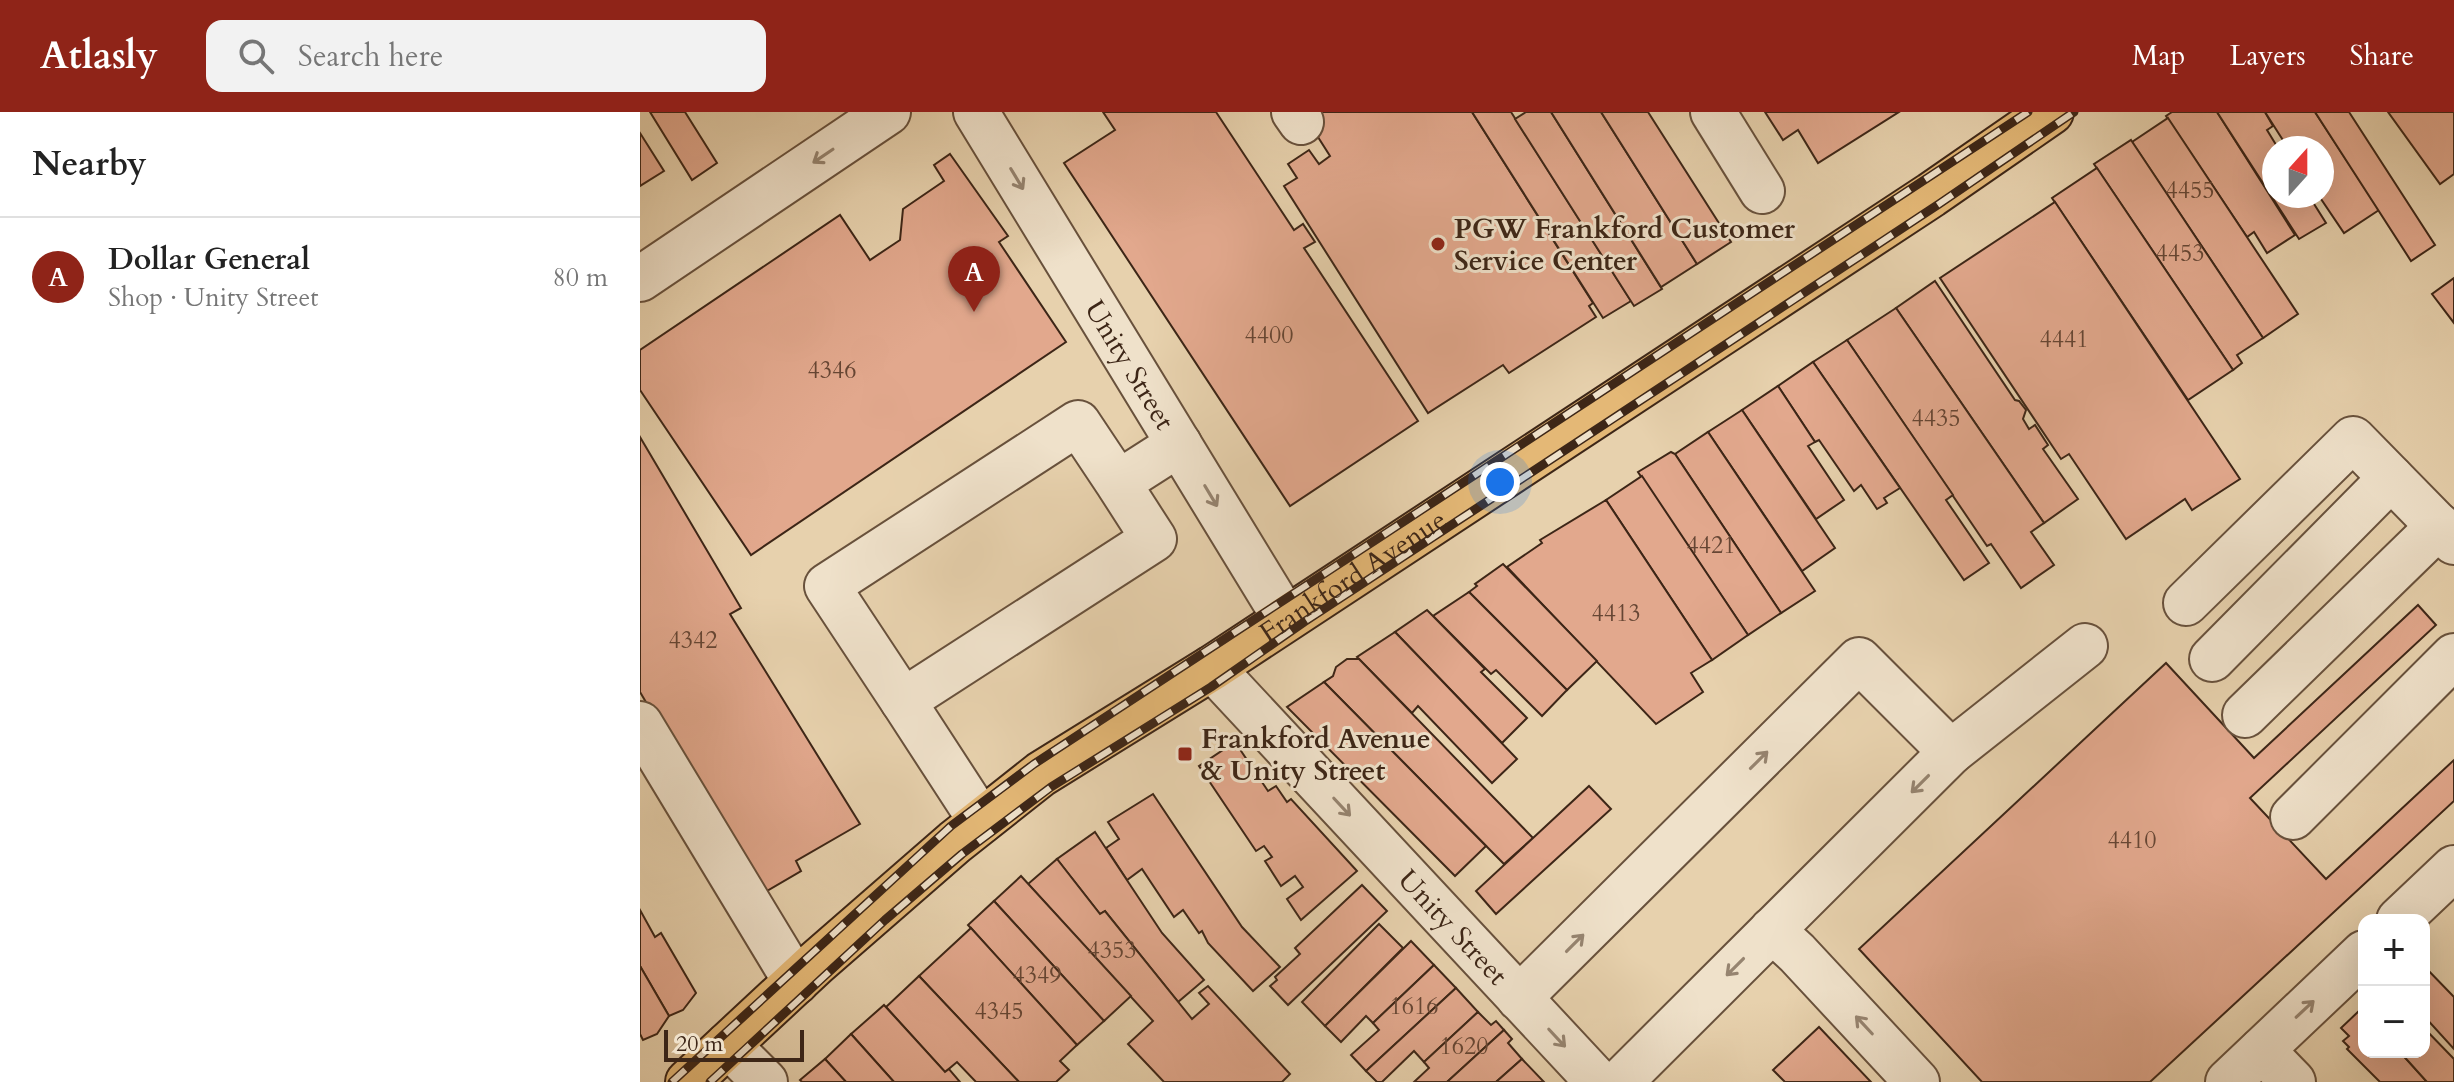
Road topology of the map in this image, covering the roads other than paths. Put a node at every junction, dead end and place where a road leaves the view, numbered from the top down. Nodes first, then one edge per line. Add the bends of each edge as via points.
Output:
1 (888, 112) edge
2 (976, 112) edge
3 (1713, 112) edge
4 (2051, 112) edge
5 (1762, 191) dead end
6 (640, 279) edge
7 (1179, 444) junction
8 (2391, 478) junction
9 (1118, 483) junction
10 (2446, 534) edge
11 (2186, 603) dead end
12 (1285, 618) junction
13 (2085, 646) dead end
14 (2454, 656) edge
15 (2212, 659) dead end
16 (1212, 668) junction
17 (903, 701) junction
18 (2245, 715) dead end
19 (640, 724) edge
20 (1951, 752) junction
21 (2293, 817) dead end
22 (981, 821) junction
23 (2454, 868) edge
24 (2405, 914) edge
25 (1772, 930) junction
26 (2358, 959) edge
27 (796, 982) junction
28 (1519, 998) junction
29 (728, 1045) junction
30 (2262, 1050) junction
31 (688, 1082) edge
32 (765, 1082) edge
33 (1598, 1082) edge
34 (1620, 1082) edge
35 (1917, 1082) edge
36 (2228, 1082) edge
37 (2293, 1082) edge

1 -> 6 street
2 -> 7 street, Unity Street
3 - 5 street
4 - 12 main road, Frankford Avenue
7 - 9 street
7 -> 12 street, Unity Street
8 - 10 street
8 - 11 street via 2353,439
8 - 15 street
9 - 17 street via 1154,539
9 - 17 street via 1078,423 827,586
10 - 18 street
12 - 16 main road, Frankford Avenue
13 - 20 street
14 - 21 street
16 - 22 main road, Frankford Avenue via 1041,774
16 -> 28 street, Unity Street
17 - 22 street
19 - 27 street
20 -> 25 street
28 -> 20 street via 1859,660
22 - 27 main road, Frankford Avenue
23 - 24 street
25 -> 34 street
35 -> 25 street
30 -> 26 street
27 - 29 main road, Frankford Avenue
28 -> 33 street, Unity Street
29 - 31 main road, Frankford Avenue
29 - 32 street
30 - 36 street
30 - 37 street

